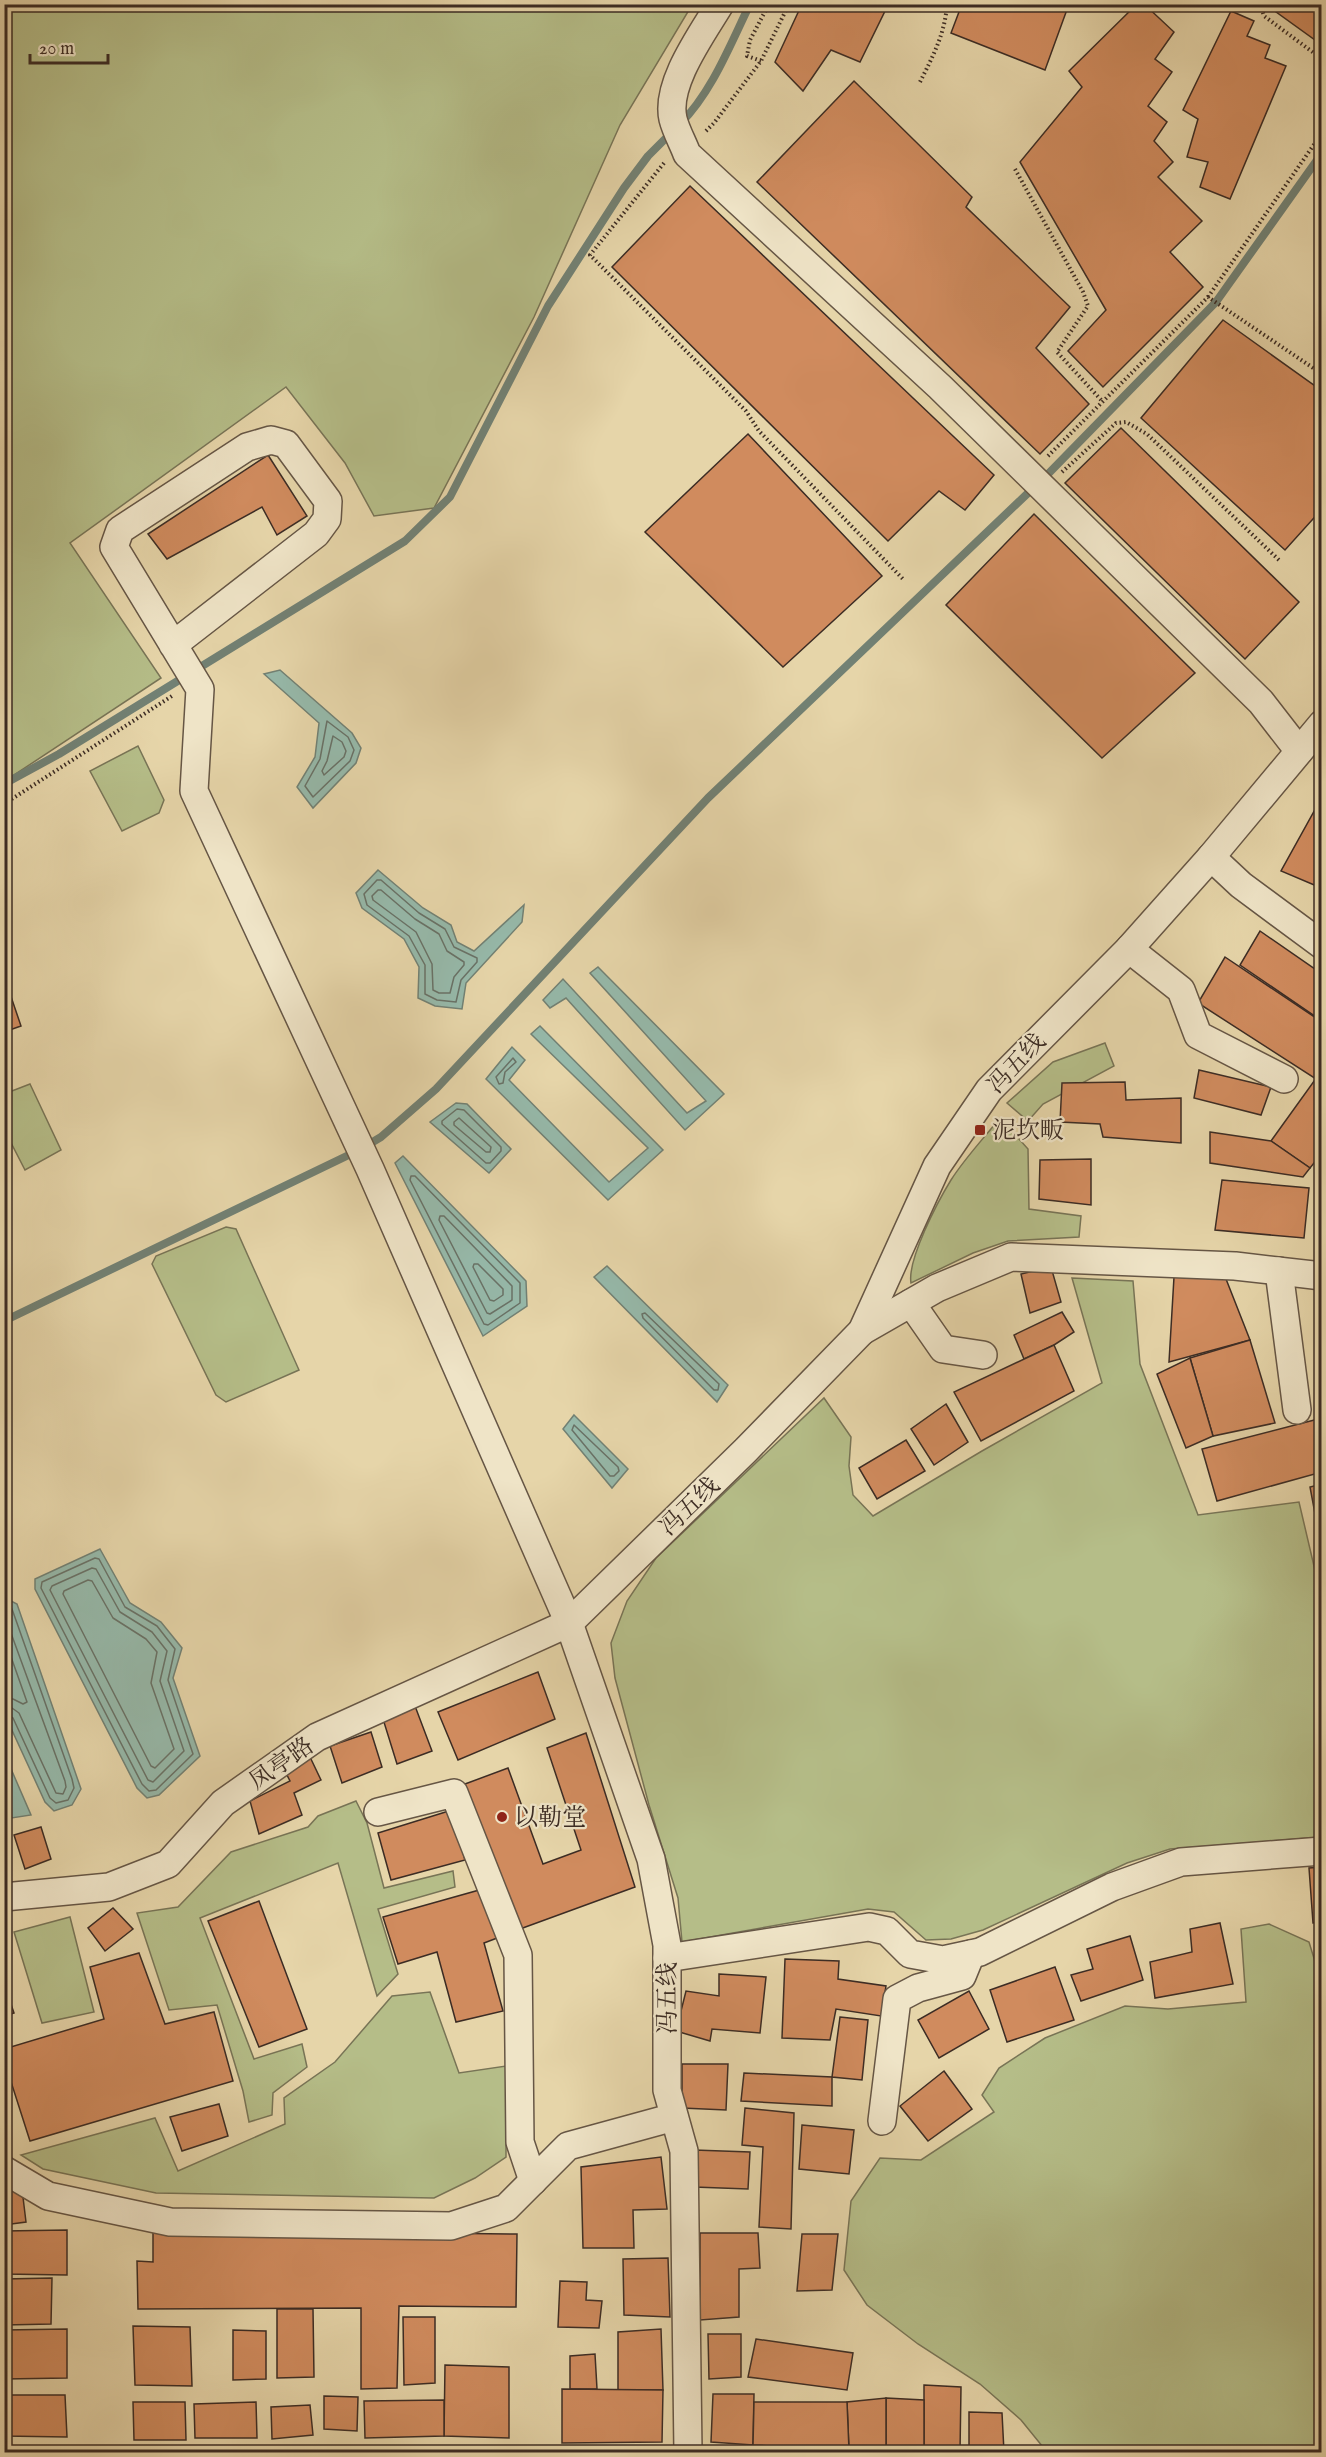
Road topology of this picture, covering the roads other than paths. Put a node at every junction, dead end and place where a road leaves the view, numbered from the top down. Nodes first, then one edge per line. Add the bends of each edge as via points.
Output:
1 (720, 4) edge
2 (172, 645) junction
3 (1322, 724) edge
4 (1299, 751) junction
5 (1211, 857) junction
6 (1322, 945) edge
7 (1129, 949) junction
8 (1284, 1078) dead end
9 (1279, 1271) junction
10 (1322, 1276) edge
11 (911, 1303) junction
12 (862, 1331) junction
13 (983, 1355) dead end
14 (1297, 1410) dead end
15 (569, 1623) junction
16 (378, 1812) dead end
17 (1322, 1851) edge
18 (4, 1897) edge
19 (971, 1954) junction
20 (667, 1958) junction
21 (674, 2116) junction
22 (882, 2121) dead end
23 (4, 2170) edge
24 (533, 2181) junction
25 (688, 2452) edge

1 - 4 street via 675,89 673,118 687,154 940,387 1261,702
2 - 2 street via 316,534 327,519 328,501 286,444 271,440 247,447 120,530 114,547
2 - 15 street via 201,689 195,791 198,800 370,1169
3 - 4 street, 冯五线
4 - 5 street, 冯五线
5 - 6 street via 1241,885
5 - 7 street, 冯五线
7 - 8 street via 1181,990 1198,1035
7 - 12 street, 冯五线 via 989,1090 937,1166
9 - 10 street
9 - 11 street via 1011,1257
9 - 14 street
11 - 12 street
11 - 13 street via 943,1349
12 - 15 street, 冯五线
15 - 18 street, 凤亭路 via 317,1737 223,1803 168,1864 109,1887
15 - 20 street, 冯五线 via 651,1859
16 - 24 street via 454,1793 518,1955 520,2142
17 - 19 street via 1181,1863 1112,1887
19 - 20 street via 943,1960 910,1954 887,1931 869,1927
19 - 22 street via 962,1976 918,1988 897,1999
20 - 21 street, 冯五线 via 666,2090
21 - 24 street via 568,2146
21 - 25 street, 冯五线 via 684,2151
23 - 24 street via 48,2196 170,2222 451,2226 506,2208

